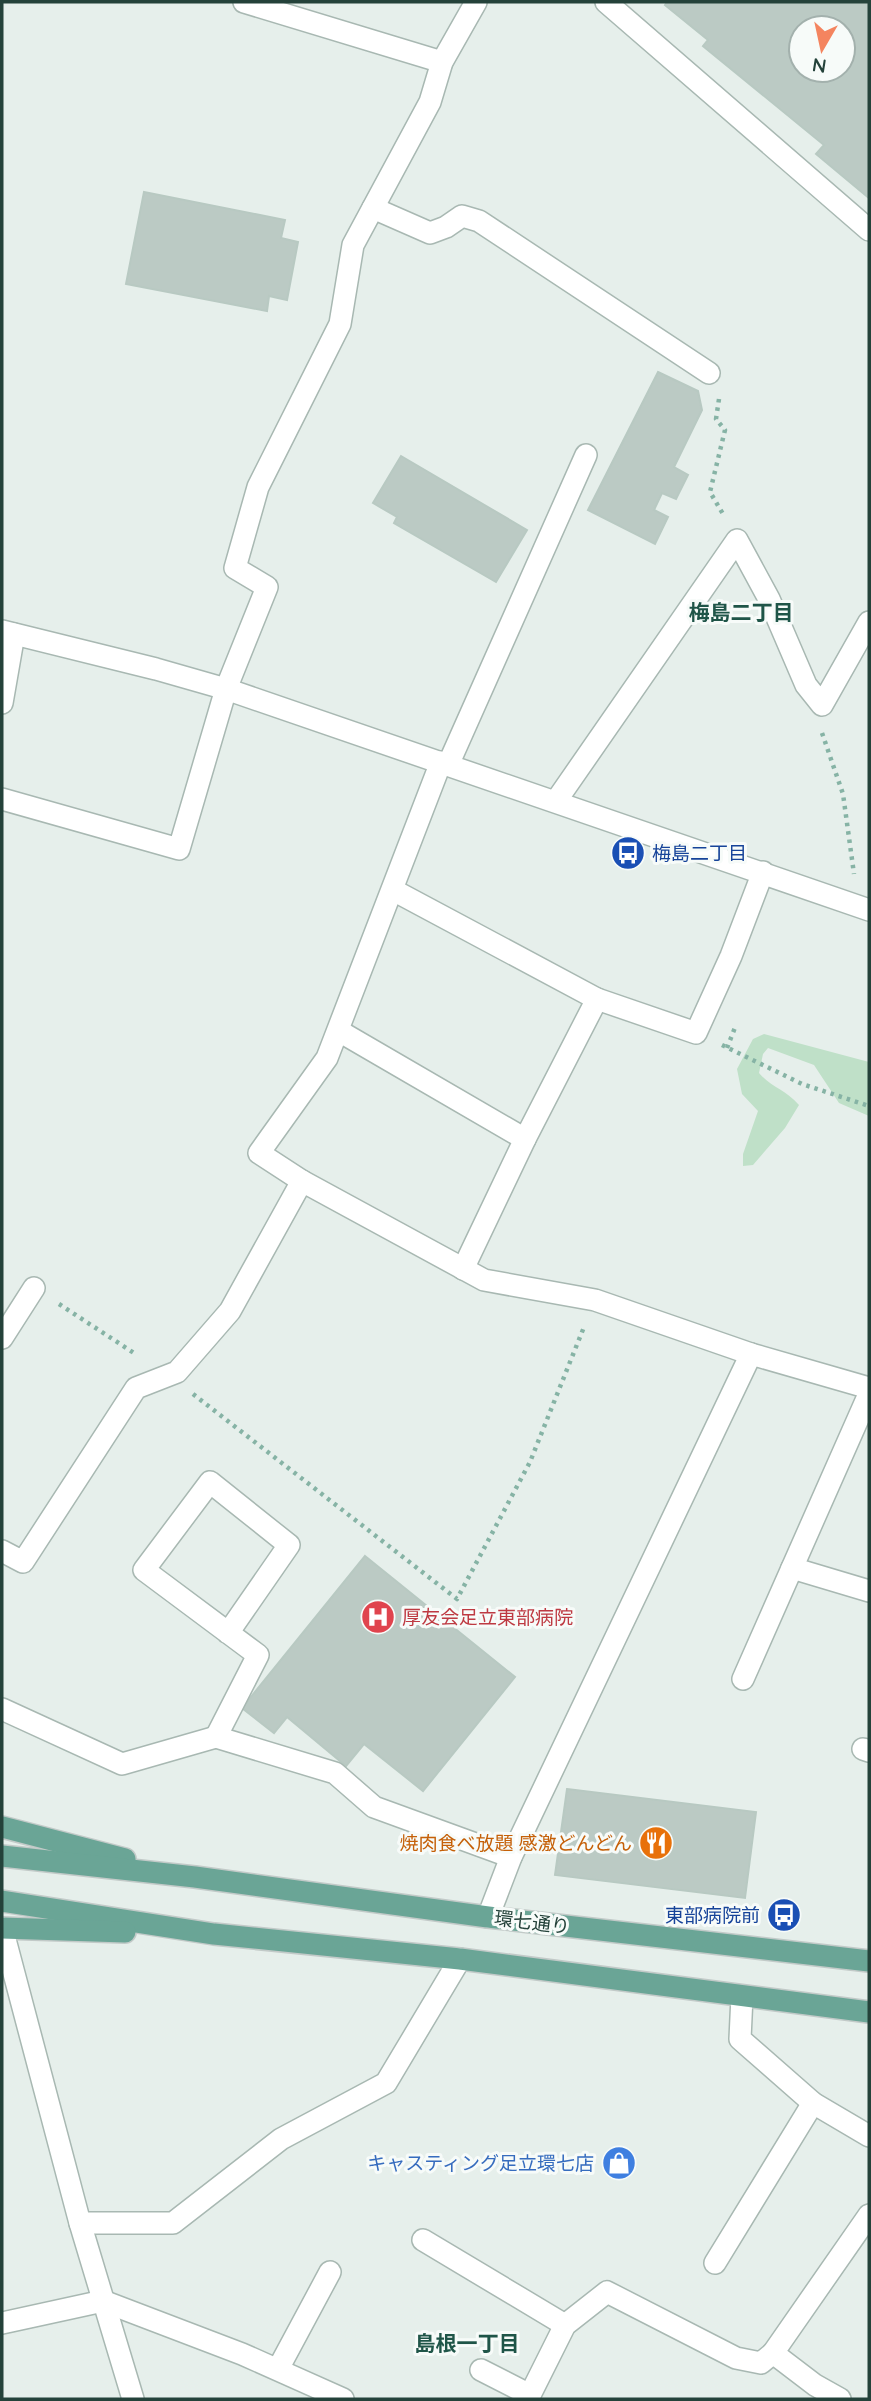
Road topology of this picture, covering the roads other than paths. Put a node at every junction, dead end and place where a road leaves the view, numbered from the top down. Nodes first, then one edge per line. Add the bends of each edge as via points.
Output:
1 (244, 2) edge
2 (476, 2) edge
3 (606, 2) edge
4 (442, 62) junction
5 (373, 208) junction
6 (869, 230) edge
7 (709, 373) road end
8 (586, 455) dead end
9 (869, 622) edge
10 (8, 633) edge
11 (226, 689) junction
12 (2, 703) edge
13 (445, 763) junction
14 (2, 799) edge
15 (556, 801) junction
16 (763, 872) junction
17 (393, 890) junction
18 (864, 908) edge
19 (597, 999) junction
20 (339, 1031) junction
21 (525, 1139) junction
22 (302, 1181) junction
23 (463, 1269) junction
24 (34, 1288) road end
25 (2, 1338) edge
26 (751, 1354) junction
27 (869, 1388) edge
28 (869, 1394) edge
29 (2, 1551) edge
30 (792, 1568) junction
31 (869, 1591) edge
32 (228, 1633) junction
33 (743, 1679) dead end
34 (2, 1709) edge
35 (216, 1737) junction
36 (2, 1827) edge
37 (2, 1856) edge
38 (511, 1857) junction
39 (195, 1877) junction
40 (2, 1901) edge
41 (488, 1917) junction
42 (2, 1928) edge
43 (214, 1934) junction
44 (460, 1959) junction
45 (869, 1961) edge
46 (742, 1996) junction
47 (869, 2012) edge
48 (813, 2103) junction
49 (869, 2136) edge
50 (869, 2216) edge
51 (80, 2223) junction
52 (423, 2240) dead end
53 (715, 2263) dead end
54 (330, 2272) dead end
55 (103, 2301) junction
56 (2, 2323) edge
57 (565, 2325) junction
58 (773, 2353) junction
59 (278, 2369) junction
60 (481, 2370) dead end
61 (529, 2397) edge
62 (133, 2399) edge
63 (343, 2399) edge
64 (839, 2399) edge

1 - 4 street
2 - 4 street
3 - 6 street
4 - 5 street via 430,102
5 - 7 street via 430,233 462,216 479,221
5 - 11 street via 353,245 340,324 258,487 235,568 267,587
8 - 13 street
9 - 15 street via 822,705 806,685 769,598 737,540
10 - 11 street
10 - 12 street
11 - 13 street
11 - 14 street via 179,849
13 - 15 street
13 - 17 street
15 - 16 street
16 - 18 street
16 - 19 street via 696,1033
17 - 19 street
17 - 20 street
19 - 21 street
20 - 21 street
20 - 22 street via 327,1058 259,1153
21 - 23 street
22 - 23 street
22 - 29 street via 230,1311 177,1372 136,1388 23,1562
23 - 26 street via 484,1280 595,1300
24 - 25 street
26 - 27 street
26 - 38 street
28 - 30 street
30 - 31 street
30 - 33 street
32 - 32 street via 144,1570 210,1482 289,1545
32 - 35 street via 258,1655
34 - 35 street via 122,1764
35 - 38 street via 335,1773 374,1807
36 - 39 main road, 環七通り
37 - 39 main road, 環七通り
38 - 41 street
39 - 41 main road, 環七通り
40 - 43 main road
41 - 45 main road, 環七通り
42 - 43 main road
42 - 51 street
43 - 44 main road
44 - 46 main road
44 - 51 street via 386,2083 281,2139 173,2223
46 - 47 main road
46 - 48 street via 740,2039
48 - 49 street
48 - 53 street
50 - 58 street
51 - 55 street
52 - 57 street
54 - 59 street
55 - 56 street
55 - 59 street
55 - 62 street
57 - 58 street via 607,2292 736,2358 761,2363
57 - 61 street
58 - 64 street
59 - 63 street
60 - 61 street

